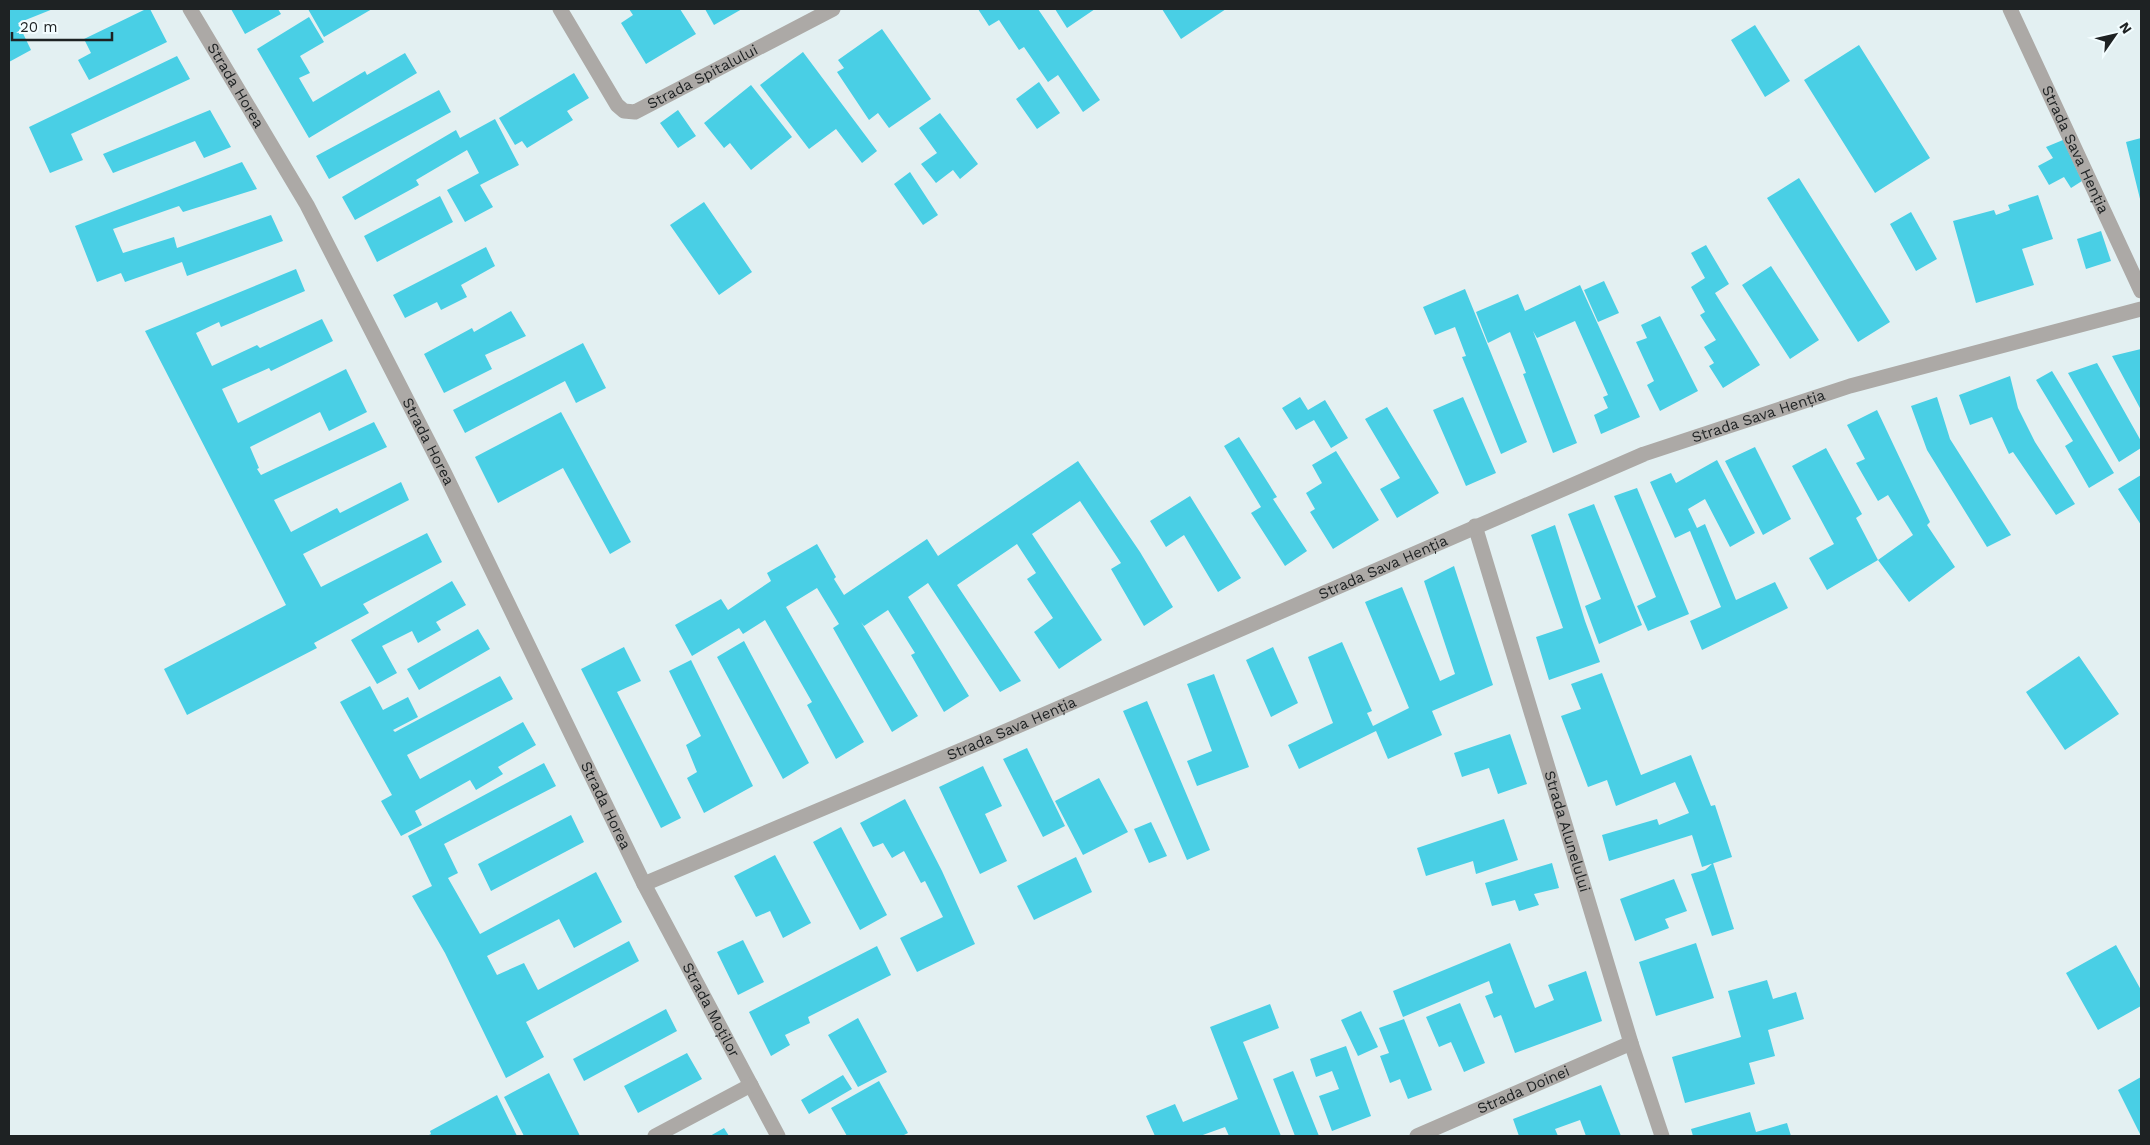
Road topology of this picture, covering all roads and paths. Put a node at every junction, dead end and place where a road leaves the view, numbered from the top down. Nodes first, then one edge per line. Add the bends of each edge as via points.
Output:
1 (190, 9) edge
2 (560, 9) edge
3 (833, 9) edge
4 (2010, 9) edge
5 (2141, 291) edge
6 (2141, 309) edge
7 (1475, 526) junction
8 (644, 884) junction
9 (1631, 1043) junction
10 (751, 1085) junction
11 (655, 1136) edge
12 (778, 1136) edge
13 (1417, 1136) edge
14 (1662, 1136) edge

1 - 8 street, Strada Horea via 316,222 445,474
2 - 3 street, Strada Spitalului via 617,105 624,111 635,112
4 - 5 street, Strada Sava Henția
6 - 7 street, Strada Sava Henția via 1850,386 1644,454
7 - 8 street, Strada Sava Henția via 990,738
7 - 9 street, Strada Alunelului
8 - 10 street, Strada Moților
9 - 13 street, Strada Doinei
9 - 14 street, Strada Alunelului
10 - 11 street
10 - 12 street, Strada Moților

